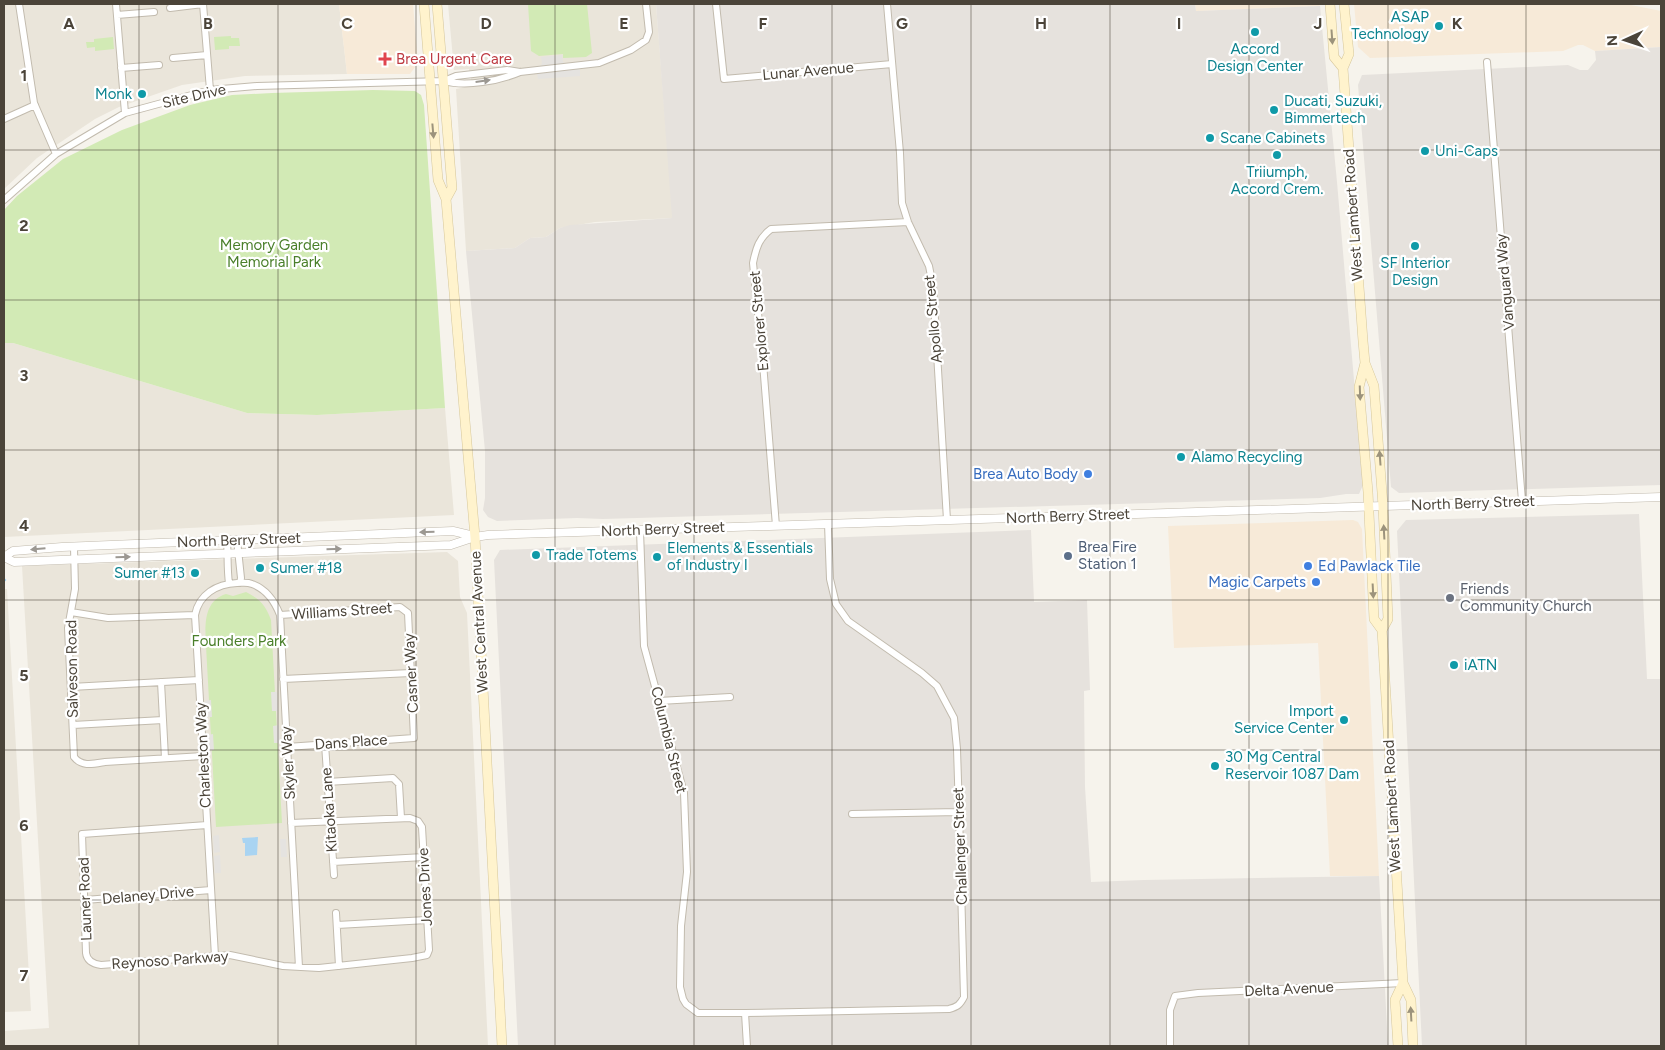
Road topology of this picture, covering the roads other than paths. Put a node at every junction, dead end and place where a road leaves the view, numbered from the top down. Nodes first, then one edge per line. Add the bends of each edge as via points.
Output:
1 (19, 4) edge
2 (116, 4) edge
3 (203, 4) edge
4 (424, 4) edge
5 (437, 4) edge
6 (646, 4) edge
7 (716, 4) edge
8 (887, 4) edge
9 (1330, 4) edge
10 (1344, 4) edge
11 (170, 8) dead end
12 (154, 12) dead end
13 (117, 15) junction
14 (207, 55) junction
15 (173, 58) dead end
16 (1487, 62) dead end
17 (892, 64) junction
18 (160, 65) dead end
19 (121, 68) junction
20 (1343, 68) junction
21 (444, 81) junction
22 (429, 82) junction
23 (210, 90) junction
24 (35, 104) junction
25 (125, 113) junction
26 (4, 119) edge
27 (56, 154) junction
28 (446, 199) junction
29 (4, 200) edge
30 (908, 222) junction
31 (1365, 363) junction
32 (1661, 497) edge
33 (1522, 502) junction
34 (1383, 506) junction
35 (1368, 507) junction
36 (947, 520) junction
37 (828, 524) junction
38 (776, 526) junction
39 (640, 530) junction
40 (475, 536) junction
41 (227, 540) junction
42 (237, 540) junction
43 (74, 546) junction
44 (228, 553) junction
45 (238, 553) junction
46 (4, 557) edge
47 (74, 559) junction
48 (228, 583) junction
49 (240, 583) junction
50 (404, 609) joint
51 (71, 612) junction
52 (195, 615) junction
53 (280, 615) junction
54 (1382, 630) junction
55 (411, 672) junction
56 (283, 679) junction
57 (199, 680) junction
58 (161, 682) junction
59 (71, 687) junction
60 (730, 697) dead end
61 (659, 701) junction
62 (163, 720) junction
63 (73, 725) junction
64 (414, 738) joint
65 (325, 744) junction
66 (287, 747) junction
67 (203, 756) junction
68 (165, 758) junction
69 (328, 782) junction
70 (959, 812) junction
71 (852, 814) dead end
72 (401, 818) junction
73 (330, 821) junction
74 (291, 822) junction
75 (207, 825) junction
76 (424, 857) junction
77 (333, 862) junction
78 (334, 875) dead end
79 (211, 890) junction
80 (85, 900) junction
81 (336, 913) dead end
82 (427, 920) junction
83 (337, 925) junction
84 (427, 955) joint
85 (215, 956) junction
86 (92, 963) joint
87 (339, 966) junction
88 (299, 967) junction
89 (1403, 983) junction
90 (745, 1013) junction
91 (502, 1046) edge
92 (747, 1046) edge
93 (1170, 1046) edge
94 (1398, 1046) edge
95 (1413, 1046) edge

1 - 24 street
2 - 13 street
3 - 11 street
3 - 14 street
4 - 22 main road, West Central Avenue
5 - 21 main road, West Central Avenue
6 - 21 street, Site Drive via 646,40 631,50 598,63 520,72 507,78 458,85
7 - 17 street, Lunar Avenue via 724,79
8 - 17 street, Apollo Street
9 -> 20 main road, West Lambert Road via 1334,57
10 - 20 main road, West Lambert Road via 1348,54
12 - 13 street
13 - 19 street
14 - 15 street
14 - 23 street
16 - 33 street, Vanguard Way
17 - 30 street, Apollo Street via 902,203
18 - 19 street
19 - 25 street
20 - 31 main road, West Lambert Road
21 - 22 street, Site Drive
21 - 28 main road, West Central Avenue via 452,188
22 - 23 street, Site Drive
22 -> 28 main road, West Central Avenue via 438,180
23 - 25 street, Site Drive
24 - 26 street
24 - 27 street
25 - 27 street, Site Drive
27 - 29 street, Site Drive
28 - 40 main road, West Central Avenue
30 - 36 street, Apollo Street via 929,266 933,286
30 - 38 street, Explorer Street via 771,229 761,237 753,263
34 -> 31 main road, West Lambert Road via 1374,386
31 -> 35 main road, West Lambert Road via 1359,387
32 - 33 street, North Berry Street
33 - 34 street, North Berry Street
34 - 35 street, North Berry Street
54 -> 34 main road, West Lambert Road via 1388,619
35 - 36 street, North Berry Street
35 -> 54 main road, West Lambert Road via 1374,619
36 - 37 street, North Berry Street
37 - 38 street, North Berry Street
37 - 70 street, Challenger Street via 830,579 836,604 848,621 937,686 954,718
38 - 39 street, North Berry Street
39 - 40 street, North Berry Street
39 - 61 street, Columbia Street via 644,646
40 -> 42 street, North Berry Street via 453,531
45 -> 40 street, North Berry Street via 451,545
40 - 91 main road, West Central Avenue
41 - 42 street, North Berry Street
41 - 43 street, North Berry Street
41 - 44 street
42 - 45 street
43 -> 46 street, North Berry Street via 13,551
43 - 47 street, Salveson Road
44 - 45 street, North Berry Street
47 -> 44 street, North Berry Street
44 - 48 street
45 - 49 street
46 - 47 street, North Berry Street via 14,562
47 - 51 street, Salveson Road via 75,589
48 - 49 street
48 - 52 street via 208,593
49 - 53 street, Skyler Way via 251,584 264,591
50 - 53 street, Williams Street
50 - 55 street, Casner Way via 408,613
51 - 52 street via 108,618
51 - 59 street, Salveson Road via 68,628
52 - 57 street, Charleston Way
53 - 56 street, Skyler Way
54 - 89 main road, West Lambert Road
55 - 56 street
55 - 64 street, Casner Way
56 - 66 street, Skyler Way
57 - 58 street
57 - 67 street, Charleston Way
58 - 59 street
58 - 62 street
59 - 63 street, Salveson Road
60 - 61 street
61 - 90 street, Columbia Street via 684,793 687,872 681,926 680,987 683,999 698,1013
62 - 63 street
62 - 68 street
63 - 68 street, Salveson Road via 74,757 78,762 89,764
64 - 65 street, Dans Place
65 - 66 street, Dans Place
65 - 69 street, Kitaoka Lane
66 - 74 street, Skyler Way
67 - 68 street
67 - 75 street, Charleston Way
69 - 72 street via 392,778 399,784
69 - 73 street, Kitaoka Lane
70 - 71 street
70 - 90 street, Challenger Street via 964,991 961,1004 949,1009
72 - 73 street
72 - 76 street, Jones Drive via 418,821 422,827
73 - 74 street
73 - 77 street, Kitaoka Lane
74 - 88 street, Skyler Way
75 - 79 street, Charleston Way
75 - 80 street, Launer Road via 82,834
76 - 77 street
76 - 82 street, Jones Drive
77 - 78 street, Kitaoka Lane
79 - 80 street, Delaney Drive
79 - 85 street, Charleston Way
80 - 86 street, Launer Road via 87,957
81 - 83 street
82 - 83 street
82 - 84 street, Jones Drive
83 - 87 street
84 - 87 street, Reynoso Parkway
85 - 86 street, Reynoso Parkway via 101,965
85 - 88 street, Reynoso Parkway via 239,956
87 - 88 street, Reynoso Parkway
89 - 93 street, Delta Avenue via 1175,996 1170,1010
89 - 94 main road, West Lambert Road via 1395,1000
95 -> 89 main road, West Lambert Road via 1411,1000
90 - 92 street

